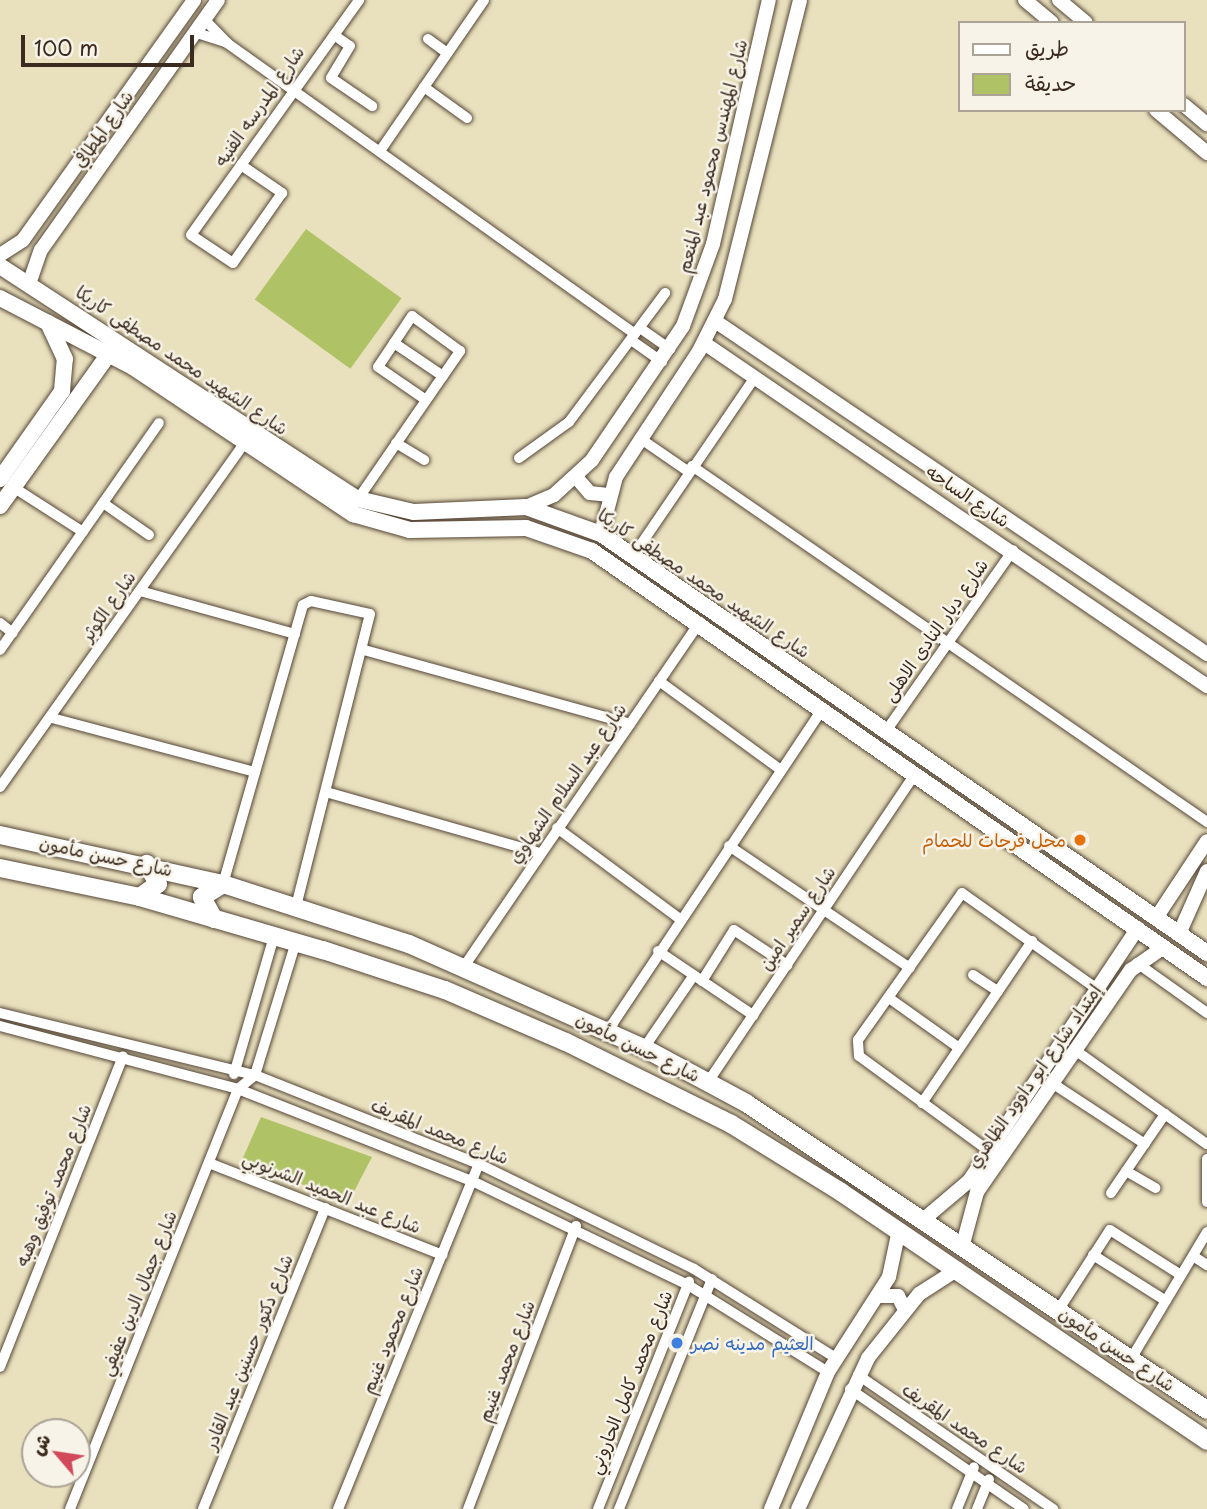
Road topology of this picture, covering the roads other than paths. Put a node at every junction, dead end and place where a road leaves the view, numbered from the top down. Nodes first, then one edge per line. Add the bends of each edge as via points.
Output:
1 (194, 0) edge
2 (218, 0) edge
3 (359, 0) edge
4 (485, 0) edge
5 (769, 0) edge
6 (800, 0) edge
7 (1025, 0) edge
8 (1059, 0) edge
9 (204, 19) junction
10 (1050, 21) edge
11 (1084, 21) edge
12 (194, 32) junction
13 (334, 35) junction
14 (428, 39) dead end
15 (227, 43) junction
16 (447, 53) junction
17 (424, 88) junction
18 (294, 90) junction
19 (372, 106) dead end
20 (1186, 107) edge
21 (1158, 112) edge
22 (467, 118) dead end
23 (1207, 124) edge
24 (380, 151) junction
25 (1207, 153) edge
26 (241, 165) junction
27 (30, 230) junction
28 (47, 242) junction
29 (0, 255) edge
30 (0, 266) edge
31 (30, 284) junction
32 (664, 293) dead end
33 (0, 298) edge
34 (715, 321) junction
35 (48, 323) junction
36 (735, 333) junction
37 (635, 334) junction
38 (394, 343) junction
39 (704, 343) junction
40 (670, 349) junction
41 (109, 354) junction
42 (721, 355) junction
43 (662, 362) junction
44 (66, 370) junction
45 (443, 376) junction
46 (755, 377) junction
47 (89, 383) junction
48 (426, 400) junction
49 (159, 423) dead end
50 (641, 439) junction
51 (396, 443) junction
52 (244, 444) junction
53 (519, 458) dead end
54 (424, 460) dead end
55 (691, 469) junction
56 (576, 477) junction
57 (7, 483) edge
58 (608, 495) junction
59 (977, 495) junction
60 (358, 499) junction
61 (103, 503) junction
62 (0, 506) edge
63 (526, 506) junction
64 (1001, 511) junction
65 (963, 516) junction
66 (83, 531) junction
67 (988, 532) junction
68 (601, 534) junction
69 (149, 535) dead end
70 (1013, 550) junction
71 (633, 556) junction
72 (140, 591) junction
73 (700, 622) junction
74 (0, 623) edge
75 (13, 633) junction
76 (295, 634) junction
77 (948, 642) junction
78 (0, 650) edge
79 (364, 650) junction
80 (1207, 654) edge
81 (659, 681) junction
82 (1207, 686) edge
83 (823, 708) junction
84 (52, 718) junction
85 (630, 724) junction
86 (886, 731) junction
87 (781, 770) junction
88 (256, 772) junction
89 (916, 772) junction
90 (0, 787) edge
91 (326, 792) junction
92 (1207, 822) edge
93 (557, 828) junction
94 (0, 835) edge
95 (1207, 841) edge
96 (729, 846) junction
97 (540, 853) junction
98 (147, 864) junction
99 (0, 869) edge
100 (1207, 871) edge
101 (1180, 882) junction
102 (223, 884) junction
103 (1192, 894) junction
104 (139, 897) junction
105 (296, 907) junction
106 (824, 910) junction
107 (1156, 918) junction
108 (214, 919) junction
109 (680, 919) junction
110 (1138, 928) junction
111 (1179, 934) junction
112 (274, 936) junction
113 (296, 942) junction
114 (1032, 942) junction
115 (1164, 947) junction
116 (658, 951) junction
117 (1207, 953) edge
118 (465, 965) junction
119 (787, 965) junction
120 (1129, 965) junction
121 (909, 968) junction
122 (973, 975) dead end
123 (698, 978) junction
124 (1207, 978) edge
125 (1100, 990) junction
126 (998, 991) junction
127 (889, 998) junction
128 (3, 1013) edge
129 (1207, 1013) edge
130 (753, 1015) junction
131 (0, 1027) edge
132 (607, 1032) junction
133 (644, 1048) junction
134 (960, 1048) junction
135 (1075, 1050) junction
136 (123, 1056) junction
137 (235, 1070) junction
138 (255, 1075) junction
139 (708, 1082) junction
140 (1052, 1083) junction
141 (238, 1089) junction
142 (922, 1103) junction
143 (1166, 1114) junction
144 (1145, 1144) junction
145 (1207, 1144) edge
146 (989, 1151) junction
147 (1207, 1159) edge
148 (209, 1163) junction
149 (479, 1164) junction
150 (1126, 1171) junction
151 (472, 1181) junction
152 (1155, 1188) dead end
153 (958, 1194) junction
154 (1111, 1194) dead end
155 (972, 1200) junction
156 (1207, 1202) edge
157 (325, 1209) junction
158 (924, 1219) junction
159 (576, 1226) junction
160 (900, 1230) junction
161 (1207, 1232) edge
162 (963, 1244) junction
163 (442, 1255) junction
164 (1093, 1255) junction
165 (1193, 1256) junction
166 (1207, 1265) edge
167 (694, 1269) junction
168 (958, 1269) junction
169 (1181, 1275) junction
170 (712, 1279) junction
171 (688, 1285) junction
172 (879, 1296) junction
173 (705, 1297) junction
174 (1166, 1301) junction
175 (1059, 1309) junction
176 (905, 1310) junction
177 (836, 1358) junction
178 (1131, 1359) junction
179 (0, 1367) edge
180 (828, 1372) junction
181 (858, 1375) junction
182 (850, 1390) junction
183 (1207, 1410) edge
184 (1207, 1441) edge
185 (978, 1457) junction
186 (993, 1468) junction
187 (972, 1472) junction
188 (987, 1483) junction
189 (70, 1509) edge
190 (204, 1509) edge
191 (338, 1509) edge
192 (468, 1509) edge
193 (598, 1509) edge
194 (620, 1509) edge
195 (771, 1509) edge
196 (798, 1509) edge
197 (957, 1509) edge
198 (977, 1509) edge
199 (1024, 1509) edge
200 (1053, 1509) edge

1 - 27 street, شارع المطافي
2 - 9 street, شارع المطافي
3 - 13 street, شارع المدرسه الفنيه
4 - 16 street
5 - 40 street, شارع المهندس محمود عبد المنعم via 705,273
6 - 34 street via 737,261
7 - 10 street
8 - 11 street
9 - 12 street, شارع المطافي
9 - 15 street
12 - 15 street
12 - 28 street, شارع المطافي
13 - 18 street, شارع المدرسه الفنيه
13 - 19 street via 350,46 331,78
14 - 16 street
15 - 18 street
16 - 17 street
17 - 22 street
17 - 24 street
18 - 24 street
18 - 26 street, شارع المدرسه الفنيه
20 - 23 street
21 - 25 street
24 - 37 street
26 - 26 street, شارع المدرسه الفنيه via 191,235 237,261 282,193
27 - 28 street via 34,240
27 - 29 street, شارع المطافي
28 - 31 street, شارع المطافي
30 - 31 main road, شارع الشهيد محمد مصطفى كاريكا
31 - 60 main road, شارع الشهيد محمد مصطفى كاريكا
32 - 37 street
33 - 35 main road, شارع الشهيد محمد مصطفى كاريكا
34 - 36 street, شارع الساحه
34 - 39 street
35 - 41 main road, شارع الشهيد محمد مصطفى كاريكا
35 - 44 main road
36 - 42 street
36 - 59 street, شارع الساحه
37 - 40 street
37 - 43 street
37 - 53 street via 569,422
38 - 45 street
38 - 45 street via 412,316 436,331 461,349
38 - 48 street via 378,367
39 - 42 street, شارع الساحه
39 - 50 street
40 - 43 street, شارع المهندس محمود عبد المنعم
41 - 47 main road
41 - 52 main road, شارع الشهيد محمد مصطفى كاريكا
42 - 46 street, شارع الساحه
43 - 56 street, شارع المهندس محمود عبد المنعم
44 - 47 main road
44 - 57 main road via 59,397
45 - 48 street
46 - 55 street
46 - 65 street, شارع الساحه
47 - 57 main road
48 - 51 street
49 - 61 street
50 - 55 street
50 - 58 street
51 - 54 street
51 - 60 street
52 - 72 street, شارع الكوثر
52 - 73 main road, شارع الشهيد محمد مصطفى كاريكا via 340,508 380,524 426,531 508,526 566,538
55 - 71 street
55 - 77 street
56 - 58 street via 590,494
56 - 63 street, شارع المهندس محمود عبد المنعم
57 - 62 main road
57 - 66 street
58 - 68 street
59 - 64 street, شارع الساحه
59 - 65 street
60 - 63 main road, شارع الشهيد محمد مصطفى كاريكا via 409,512
61 - 66 street
61 - 69 street
63 - 68 main road, شارع الشهيد محمد مصطفى كاريكا
64 - 67 street
64 - 80 street, شارع الساحه
65 - 67 street, شارع الساحه
66 - 75 street
67 - 70 street, شارع الساحه
68 - 71 main road, شارع الشهيد محمد مصطفى كاريكا
70 - 77 street, شارع ديار النادى الاهلى
70 - 82 street, شارع الساحه
71 - 86 main road, شارع الشهيد محمد مصطفى كاريكا
72 - 76 street
72 - 84 street, شارع الكوثر
73 - 81 street, شارع عبد السلام الشهاوي
73 - 83 main road, شارع الشهيد محمد مصطفى كاريكا
74 - 75 street
75 - 78 street
76 - 79 street via 303,605 311,601 370,615
76 - 88 street
77 - 86 street, شارع ديار النادى الاهلى
77 - 92 street
79 - 85 street
79 - 91 street
81 - 85 street, شارع عبد السلام الشهاوي
81 - 87 street
83 - 87 street
83 - 89 main road, شارع الشهيد محمد مصطفى كاريكا
84 - 88 street
84 - 90 street, شارع الكوثر
85 - 93 street, شارع عبد السلام الشهاوي
86 - 107 main road, شارع الشهيد محمد مصطفى كاريكا
87 - 96 street
88 - 102 street
89 - 106 street, شارع سمير امين
89 - 110 main road, شارع الشهيد محمد مصطفى كاريكا
91 - 97 street
91 - 105 street
93 - 97 street, شارع عبد السلام الشهاوي
93 - 109 street
94 - 98 main road, شارع حسن مأمون
95 - 101 street
96 - 106 street
96 - 109 street
97 - 118 street, شارع عبد السلام الشهاوي
98 - 102 main road, شارع حسن مأمون
98 - 104 main road via 158,884
99 - 104 main road, شارع حسن مأمون
100 - 103 street
101 - 103 street
101 - 107 street
102 - 105 main road, شارع حسن مأمون
102 - 108 main road via 202,897
103 - 111 street
104 - 108 main road, شارع حسن مأمون
105 - 118 main road, شارع حسن مأمون
106 - 119 street, شارع سمير امين
106 - 121 street
107 - 111 main road, شارع الشهيد محمد مصطفى كاريكا
108 - 112 main road, شارع حسن مأمون
109 - 116 street
110 - 115 main road, شارع الشهيد محمد مصطفى كاريكا
110 - 120 street, إمتداد شارع ابو داوود الظاهري
111 - 117 main road, شارع الشهيد محمد مصطفى كاريكا
112 - 113 main road, شارع حسن مأمون
112 - 137 street
113 - 138 street
113 - 160 main road, شارع حسن مأمون via 445,990 578,1048 731,1124
114 - 121 street via 962,893
114 - 125 street
114 - 126 street
115 - 120 street, إمتداد شارع ابو داوود الظاهري
115 - 124 main road, شارع الشهيد محمد مصطفى كاريكا
116 - 123 street
116 - 132 street
118 - 132 main road, شارع حسن مأمون
119 - 123 street via 734,930
119 - 130 street, شارع سمير امين
120 - 125 street, إمتداد شارع ابو داوود الظاهري
120 - 129 street
120 - 135 street, إمتداد شارع ابو داوود الظاهري
121 - 127 street
122 - 126 street
123 - 130 street
123 - 133 street
125 - 146 street, إمتداد شارع ابو داوود الظاهري
126 - 134 street
127 - 134 street
127 - 142 street via 856,1052
128 - 131 street
128 - 137 street, شارع محمد المقريف
130 - 139 street, شارع سمير امين
131 - 136 street, شارع محمد المقريف
132 - 133 main road, شارع حسن مأمون
133 - 139 main road, شارع حسن مأمون
134 - 142 street
135 - 140 street, إمتداد شارع ابو داوود الظاهري
135 - 143 street
136 - 141 street, شارع محمد المقريف
136 - 179 street, شارع محمد توفيق وهبه
137 - 138 street, شارع محمد المقريف
137 - 141 street
138 - 141 street, شارع جمال الدين عفيفي
138 - 149 street, شارع محمد المقريف
139 - 158 main road, شارع حسن مأمون
140 - 144 street
140 - 155 street, إمتداد شارع ابو داوود الظاهري
141 - 148 street, شارع جمال الدين عفيفي
141 - 151 street, شارع محمد المقريف
142 - 146 street
143 - 144 street
143 - 145 street
144 - 150 street
146 - 153 street, إمتداد شارع ابو داوود الظاهري
147 - 156 street
148 - 157 street, شارع عبد الحميد الشرنوبي
148 - 189 street, شارع جمال الدين عفيفي
149 - 151 street, شارع محمود غنيم
149 - 167 street, شارع محمد المقريف
150 - 152 street
150 - 154 street
151 - 159 street, شارع محمد المقريف
151 - 163 street, شارع محمود غنيم
153 - 155 street
153 - 158 street, إمتداد شارع ابو داوود الظاهري
155 - 162 street, إمتداد شارع ابو داوود الظاهري
157 - 163 street, شارع عبد الحميد الشرنوبي
157 - 190 street, شارع دكتور حسنين عبد القادر
158 - 162 main road, شارع حسن مأمون
159 - 171 street, شارع محمد المقريف
159 - 192 street, شارع محمد غنيم
160 - 168 main road, شارع حسن مأمون
160 - 172 street via 894,1266
161 - 165 street
162 - 175 main road, شارع حسن مأمون
163 - 191 street, شارع محمود غنيم
164 - 169 street via 1110,1230
164 - 174 street
164 - 175 street
165 - 166 street
165 - 169 street
167 - 170 street, شارع محمد المقريف
167 - 171 street, شارع محمد كامل الحاروني
168 - 176 street via 928,1286
168 - 184 main road, شارع حسن مأمون
169 - 174 street
170 - 173 street
170 - 177 street, شارع محمد المقريف
171 - 173 street, شارع محمد المقريف
171 - 193 street, شارع محمد كامل الحاروني
172 - 176 street via 898,1296
172 - 177 street
173 - 180 street, شارع محمد المقريف
173 - 194 street
174 - 178 street
175 - 178 main road, شارع حسن مأمون
176 - 181 street
177 - 180 street
178 - 183 main road, شارع حسن مأمون
180 - 195 street
181 - 182 street
181 - 185 street, شارع محمد المقريف
182 - 187 street, شارع محمد المقريف
182 - 196 street
185 - 186 street, شارع محمد المقريف
185 - 187 street
186 - 188 street
186 - 200 street, شارع محمد المقريف
187 - 188 street, شارع محمد المقريف
187 - 197 street
188 - 198 street
188 - 199 street, شارع محمد المقريف

